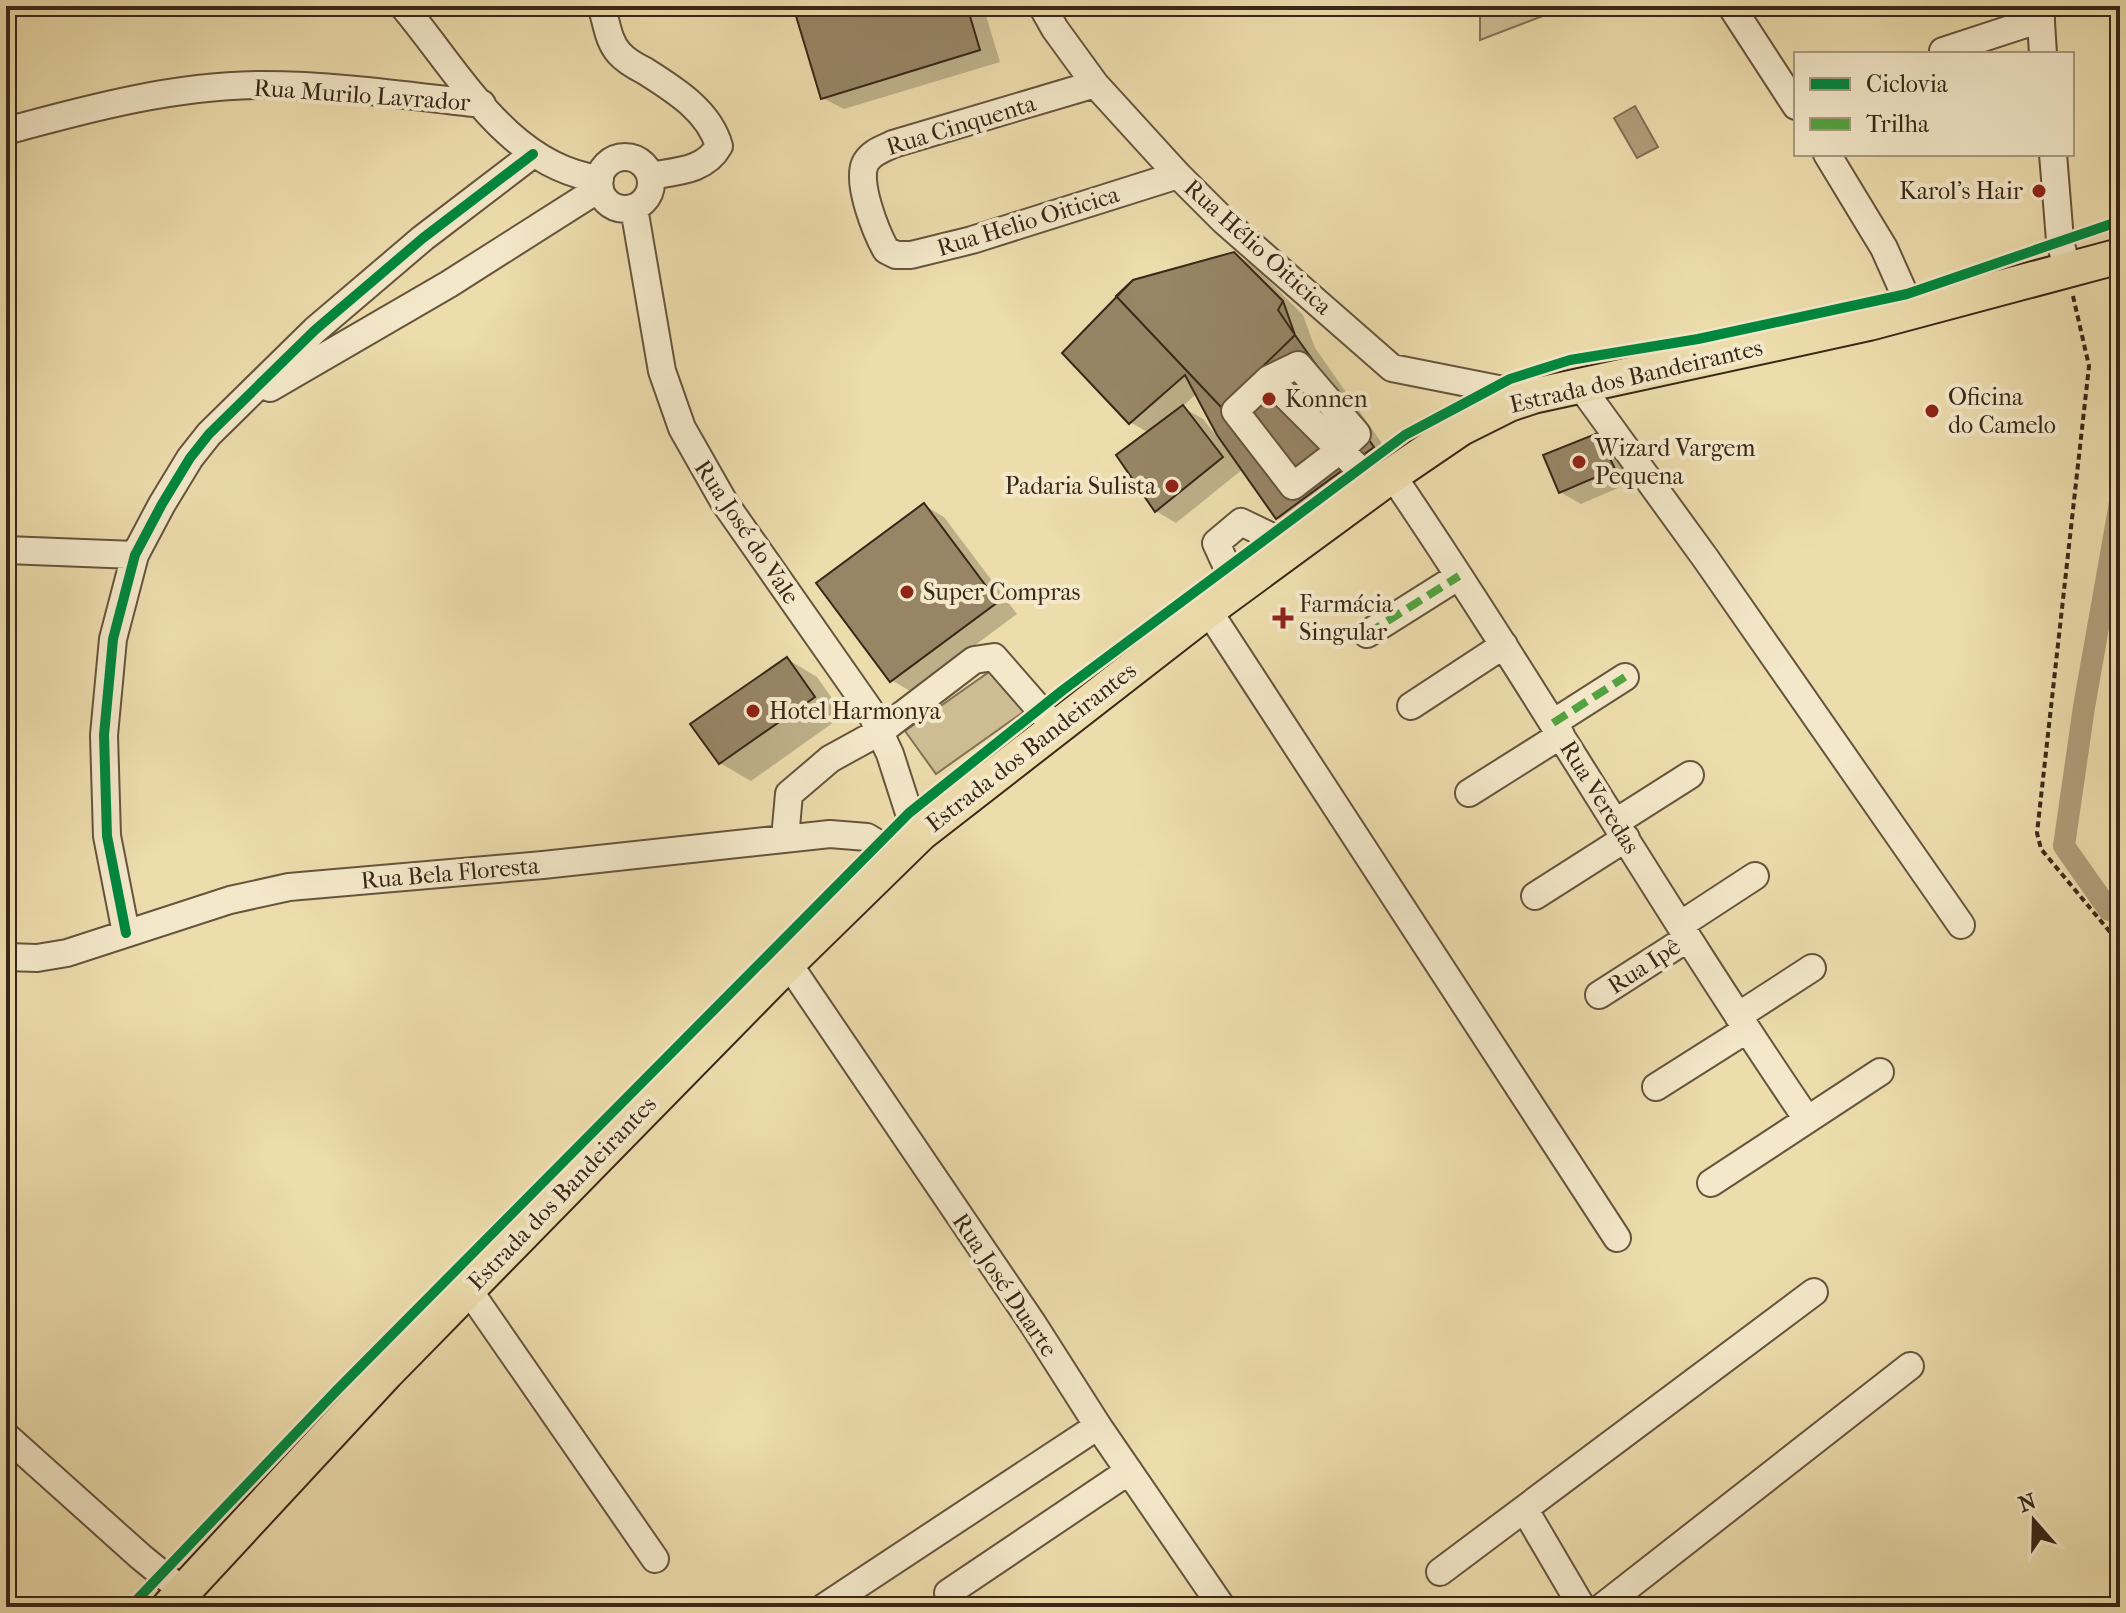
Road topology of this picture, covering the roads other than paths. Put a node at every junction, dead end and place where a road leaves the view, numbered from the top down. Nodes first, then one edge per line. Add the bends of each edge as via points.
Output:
1 (403, 6) edge
2 (601, 6) edge
3 (1042, 6) edge
4 (1731, 6) edge
5 (2041, 12) edge
6 (1943, 51) dead end
7 (2043, 52) edge
8 (1095, 84) junction
9 (1794, 103) edge
10 (482, 104) junction
11 (6, 131) edge
12 (533, 154) junction
13 (1828, 156) edge
14 (2053, 156) edge
15 (1178, 175) junction
16 (650, 176) junction
17 (600, 184) junction
18 (634, 208) junction
19 (881, 242) joint
20 (2120, 256) edge
21 (2067, 269) junction
22 (1912, 311) junction
23 (1579, 384) junction
24 (1533, 396) junction
25 (230, 414) junction
26 (1340, 450) junction
27 (1384, 481) junction
28 (6, 550) edge
29 (1284, 554) junction
30 (135, 555) junction
31 (1459, 576) junction
32 (1242, 585) junction
33 (1208, 610) junction
34 (1367, 634) dead end
35 (1504, 645) junction
36 (1625, 677) dead end
37 (1411, 706) dead end
38 (1055, 727) junction
39 (1557, 729) junction
40 (881, 731) junction
41 (1690, 775) dead end
42 (1469, 793) dead end
43 (1621, 830) junction
44 (785, 838) junction
45 (909, 844) junction
46 (1755, 876) dead end
47 (1535, 896) dead end
48 (1961, 925) dead end
49 (1684, 931) junction
50 (126, 933) junction
51 (6, 957) edge
52 (788, 963) junction
53 (1812, 968) dead end
54 (1599, 995) dead end
55 (1742, 1023) junction
56 (1880, 1072) dead end
57 (1656, 1087) dead end
58 (1807, 1119) junction
59 (1711, 1183) dead end
60 (1617, 1238) dead end
61 (468, 1289) junction
62 (1814, 1292) dead end
63 (1910, 1366) dead end
64 (1098, 1426) junction
65 (6, 1436) edge
66 (1129, 1471) junction
67 (1525, 1510) junction
68 (655, 1559) dead end
69 (1440, 1572) dead end
70 (948, 1593) dead end
71 (177, 1599) edge
72 (824, 1607) edge
73 (1222, 1607) edge
74 (1582, 1607) edge
75 (1602, 1607) edge

1 - 10 street
2 - 16 street via 617,52 706,117 719,146 703,165
3 - 8 street, Rua Hélio Oiticica
4 - 9 street
5 - 6 street
5 - 7 street
8 - 15 street, Rua Hélio Oiticica
8 - 19 street, Rua Cinquenta via 872,154 862,170 863,184
10 - 11 street, Rua Murilo Lavrador via 263,85 183,90
10 - 12 street
12 - 17 street
12 - 25 street via 378,275
13 - 22 street via 1884,248
14 - 21 street
15 - 19 street, Rua Helio Oiticica via 911,255 896,255
15 - 24 street, Rua Hélio Oiticica via 1392,368
16 - 17 street via 639,161 623,157 608,164
16 - 18 street via 647,197
17 - 18 street via 609,203
17 - 25 street via 449,284
18 - 40 street, Rua José do Vale via 662,371 682,428 724,502
20 - 21 main road, Estrada dos Bandeirantes
21 - 22 main road, Estrada dos Bandeirantes
22 - 23 main road, Estrada dos Bandeirantes
23 - 24 main road, Estrada dos Bandeirantes
23 - 48 street
24 - 27 main road, Estrada dos Bandeirantes via 1461,428
25 - 30 street via 190,458
26 - 26 street via 1357,434 1298,365 1269,379 1235,411 1293,486
26 - 27 street, Rua Veredas
27 - 29 main road, Estrada dos Bandeirantes
27 - 31 street, Rua Veredas
28 - 30 street
29 - 32 main road, Estrada dos Bandeirantes
29 - 32 street via 1270,536 1241,522 1216,543
30 - 50 street via 113,639 104,735 107,836
31 - 34 street
31 - 35 street, Rua Veredas
32 - 33 main road, Estrada dos Bandeirantes
33 - 38 main road, Estrada dos Bandeirantes
33 - 60 street
35 - 37 street
35 - 39 street, Rua Veredas
36 - 39 street
38 - 40 street via 994,657 974,660
38 - 45 main road, Estrada dos Bandeirantes
39 - 42 street
39 - 43 street, Rua Veredas
40 - 44 street via 830,759 789,794
40 - 45 street, Rua José do Vale via 909,813
41 - 43 street
43 - 47 street
43 - 49 street, Rua Veredas
44 - 45 street, Rua Bela Floresta via 830,834
44 - 50 street, Rua Bela Floresta via 289,887
45 - 52 main road, Estrada dos Bandeirantes
46 - 49 street, Rua Ipê
49 - 54 street, Rua Ipê
49 - 55 street, Rua Veredas
50 - 51 street, Rua Bela Floresta via 67,953
52 - 61 main road, Estrada dos Bandeirantes
52 - 64 street, Rua José Duarte
53 - 55 street
55 - 57 street
55 - 58 street, Rua Veredas
56 - 58 street
58 - 59 street
61 - 68 street
61 - 71 main road, Estrada dos Bandeirantes
62 - 67 street
63 - 75 street
64 - 66 street, Rua José Duarte
64 - 72 street
65 - 71 street via 141,1557
66 - 70 street
66 - 73 street, Rua José Duarte
67 - 69 street
67 - 74 street

